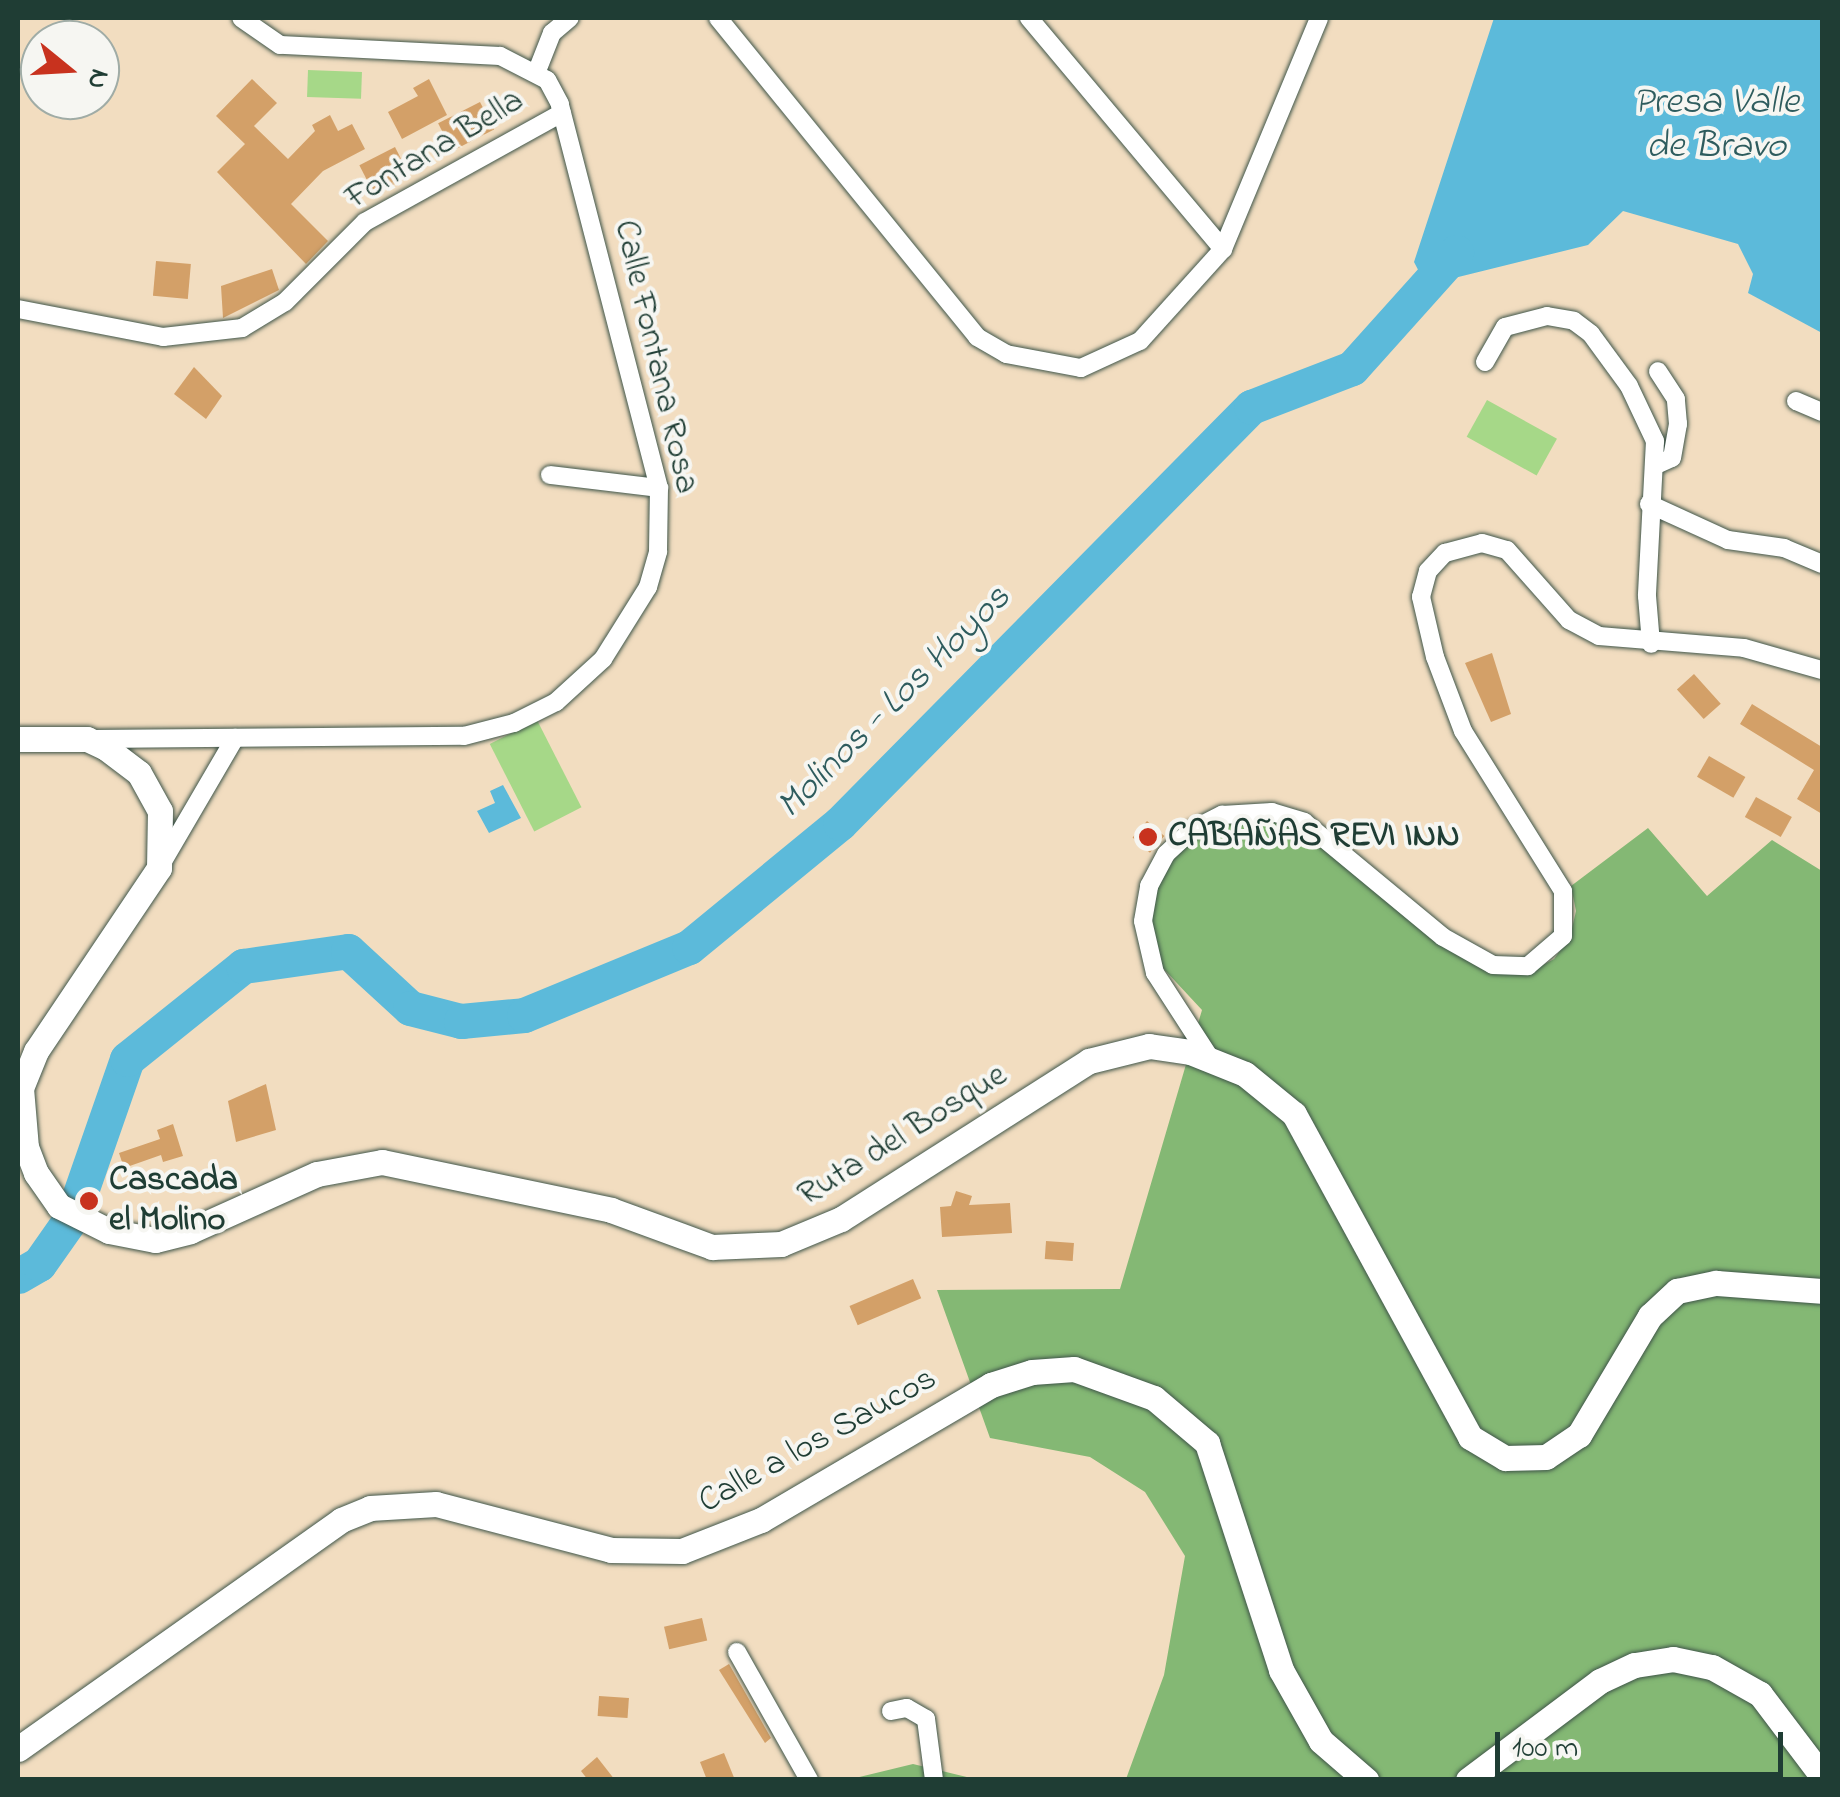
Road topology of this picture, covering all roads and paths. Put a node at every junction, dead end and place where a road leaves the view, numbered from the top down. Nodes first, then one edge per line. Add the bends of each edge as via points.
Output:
1 (241, 18) edge
2 (570, 18) edge
3 (718, 18) edge
4 (1029, 18) edge
5 (1319, 18) edge
6 (537, 71) junction
7 (562, 113) junction
8 (1224, 249) junction
9 (18, 309) edge
10 (1485, 362) dead end
11 (1658, 371) dead end
12 (1796, 400) dead end
13 (1822, 412) edge
14 (1656, 464) junction
15 (550, 475) dead end
16 (658, 488) junction
17 (1650, 504) junction
18 (1822, 564) edge
19 (1652, 644) junction
20 (1822, 670) edge
21 (234, 738) junction
22 (18, 739) edge
23 (87, 739) junction
24 (159, 868) junction
25 (1212, 1062) junction
26 (1822, 1291) edge
27 (738, 1652) dead end
28 (891, 1712) dead end
29 (18, 1749) edge
30 (1822, 1776) edge
31 (809, 1780) edge
32 (934, 1780) edge
33 (1366, 1780) edge
34 (1468, 1780) edge

1 - 6 street via 267,40 292,48 500,56
2 - 6 street via 552,33
3 - 8 street via 978,337 996,350 1081,368 1111,359 1140,341
4 - 8 street
5 - 8 street
6 - 7 street, Calle Fontana Rosa
7 - 9 street, Fontana Bella via 366,222 286,302 242,328 163,337
7 - 16 street, Calle Fontana Rosa
10 - 14 street via 1492,341 1515,322 1547,316 1574,321 1592,334 1629,386 1655,440
11 - 14 street via 1676,399 1678,424 1672,458
12 - 13 street
14 - 17 street
15 - 16 street
16 - 21 street, Calle Fontana Rosa via 658,551 648,587 603,659 556,702 514,724 464,736
17 - 18 street via 1728,540 1784,548
17 - 19 street
19 - 20 street via 1744,648
19 - 25 street via 1599,636 1569,620 1517,558 1495,545 1469,543 1436,561 1420,597 1435,657 1463,731 1564,891 1563,936 1528,966 1493,964 1443,938 1304,822 1272,812 1222,815 1166,854 1149,886 1143,921 1155,973
21 - 23 street, Calle Fontana Rosa
21 - 24 street
22 - 23 street
23 - 24 street via 128,764 155,797 162,827
24 - 25 street, Ruta del Bosque via 36,1051 22,1088 26,1146 59,1206 155,1240 332,1168 382,1162 612,1210 712,1247 758,1248 841,1220 1108,1054 1149,1046
25 - 26 street, Ruta del Bosque via 1264,1086 1306,1130 1460,1420 1492,1453 1533,1460 1570,1444 1650,1316 1677,1291 1716,1283
27 - 31 street
28 - 32 street via 907,1708 926,1719
29 - 33 street, Calle a los Saucos via 341,1520 370,1508 436,1504 611,1550 682,1551 761,1520 991,1385 1074,1368 1154,1398 1207,1443 1281,1670 1320,1740
30 - 34 street via 1760,1694 1728,1674 1673,1659 1635,1665 1600,1681

